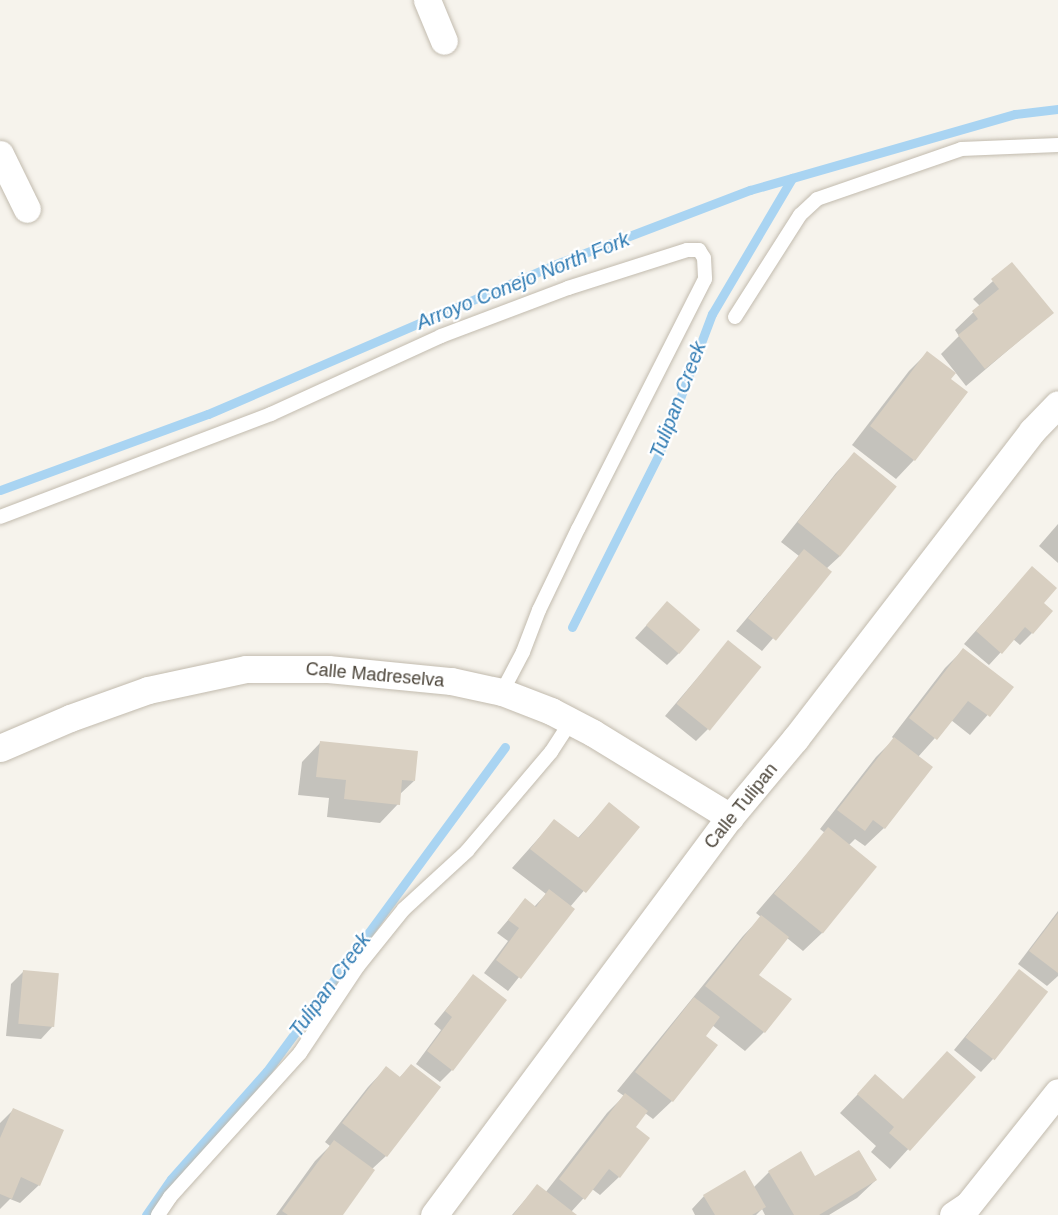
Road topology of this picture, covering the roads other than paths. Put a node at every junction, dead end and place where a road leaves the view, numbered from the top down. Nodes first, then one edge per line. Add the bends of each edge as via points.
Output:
1 (427, 0) edge
2 (444, 41) dead end
3 (1058, 145) edge
4 (0, 154) edge
5 (27, 209) dead end
6 (735, 317) dead end
7 (1058, 404) edge
8 (0, 517) edge
9 (502, 692) junction
10 (571, 721) junction
11 (0, 748) edge
12 (730, 817) junction
13 (1058, 1092) edge
14 (158, 1215) edge
15 (434, 1215) edge
16 (953, 1215) edge

1 - 2 street
3 - 6 lane via 961,149 818,199 800,215
4 - 5 street
7 - 12 street, Calle Tulipan via 1032,430 795,740
8 - 9 lane via 271,414 441,336 568,288 687,250 699,250 704,258 705,279 578,529 539,610 524,652
9 - 10 street, Calle Madreselva
9 - 11 street, Calle Madreselva via 451,681 328,669 246,669 148,690
10 - 12 street, Calle Madreselva
10 - 14 lane via 551,752 467,851 404,909 358,966 300,1053
12 - 15 street, Calle Tulipan
13 - 16 street via 968,1205

